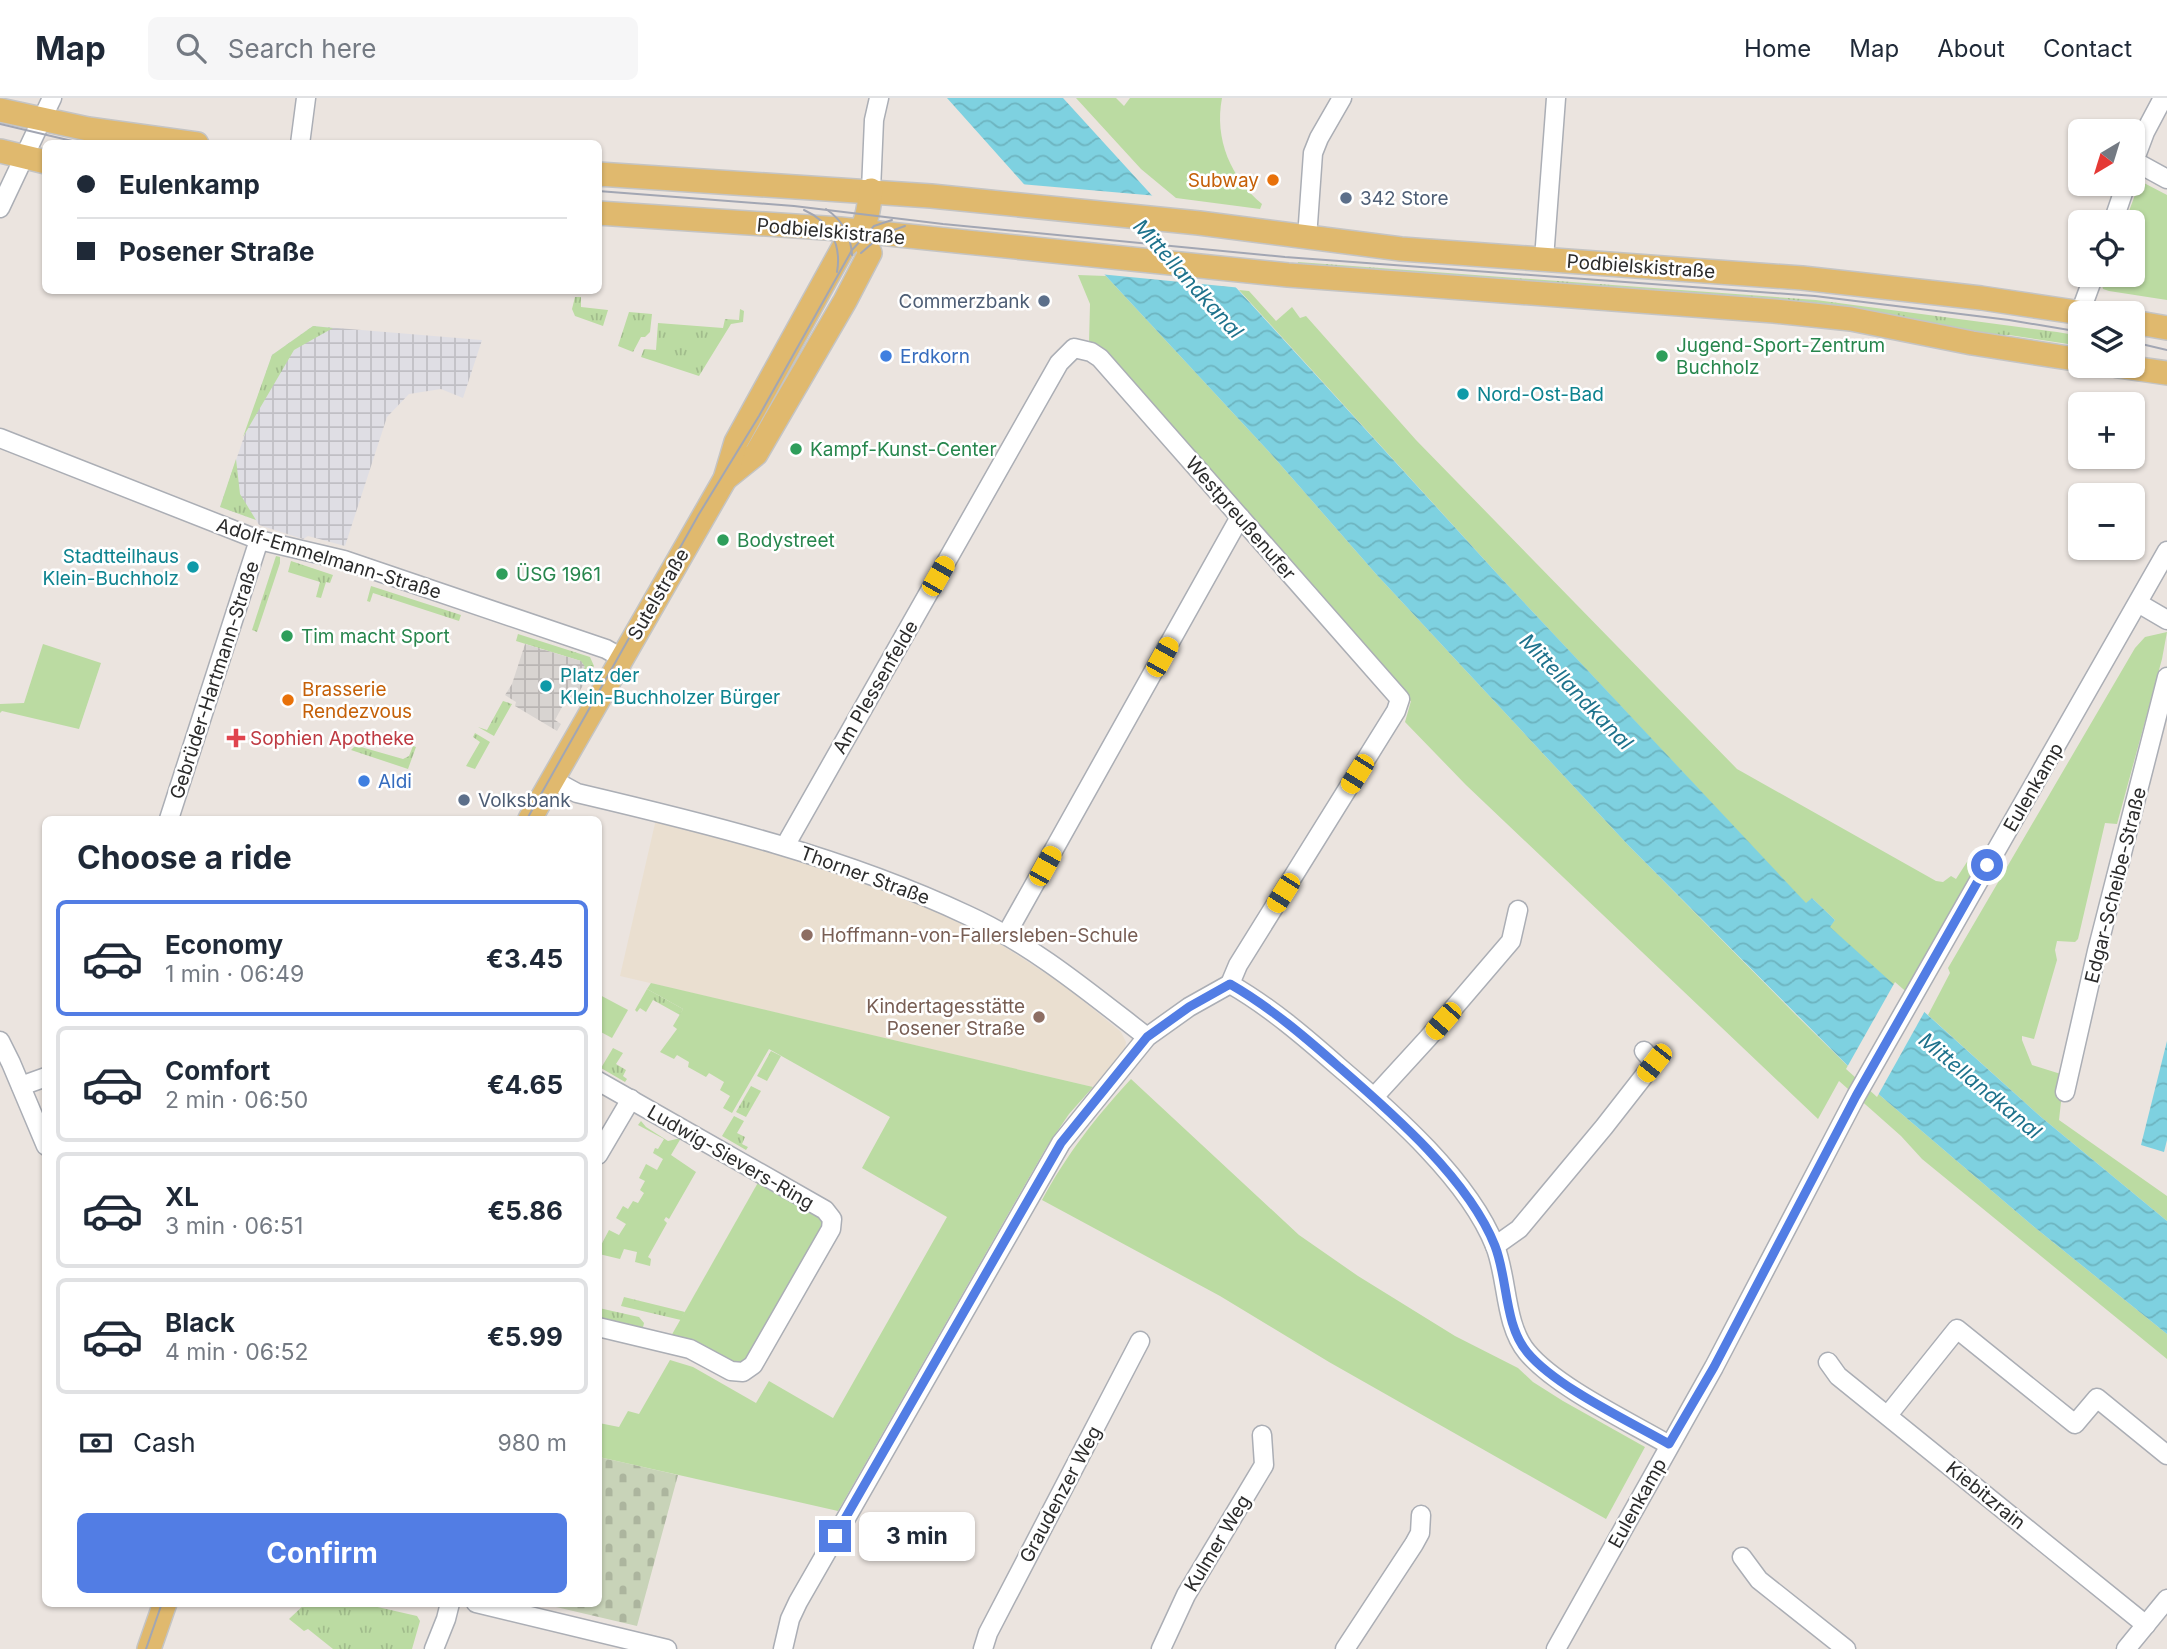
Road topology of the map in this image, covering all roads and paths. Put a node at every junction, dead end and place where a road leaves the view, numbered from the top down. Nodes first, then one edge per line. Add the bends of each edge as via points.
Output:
1 (52, 98) edge
2 (306, 98) edge
3 (879, 98) edge
4 (1342, 98) edge
5 (1556, 98) edge
6 (2163, 98) edge
7 (0, 110) edge
8 (43, 120) junction
9 (2146, 130) edge
10 (167, 140) edge
11 (301, 140) edge
12 (0, 151) edge
13 (35, 160) edge
14 (2146, 169) edge
15 (602, 174) edge
16 (2167, 179) edge
17 (870, 191) junction
18 (0, 208) edge
19 (602, 213) edge
20 (861, 232) junction
21 (1307, 238) junction
22 (1544, 259) junction
23 (2068, 311) edge
24 (2145, 317) edge
25 (2167, 318) edge
26 (2145, 324) edge
27 (2167, 328) edge
28 (1074, 348) joint
29 (2068, 358) edge
30 (2145, 370) edge
31 (2167, 373) edge
32 (0, 438) edge
33 (1240, 517) junction
34 (259, 540) junction
35 (2167, 551) edge
36 (2138, 603) junction
37 (2167, 620) edge
38 (622, 658) junction
39 (2167, 677) edge
40 (553, 780) junction
41 (170, 816) edge
42 (532, 816) edge
43 (785, 846) junction
44 (1518, 910) dead end
45 (1006, 936) junction
46 (1230, 984) junction
47 (1147, 1037) junction
48 (0, 1041) edge
49 (1644, 1051) dead end
50 (42, 1078) edge
51 (602, 1083) edge
52 (21, 1086) junction
53 (2065, 1092) dead end
54 (1374, 1097) junction
55 (631, 1099) junction
56 (42, 1136) edge
57 (602, 1148) edge
58 (1495, 1247) junction
59 (602, 1327) edge
60 (1140, 1341) dead end
61 (1828, 1363) dead end
62 (1888, 1415) junction
63 (1262, 1435) dead end
64 (1669, 1444) junction
65 (2167, 1455) edge
66 (1421, 1516) dead end
67 (1742, 1557) dead end
68 (2167, 1599) edge
69 (165, 1607) edge
70 (449, 1607) edge
71 (493, 1607) edge
72 (2146, 1625) junction
73 (149, 1649) edge
74 (434, 1649) edge
75 (667, 1649) edge
76 (783, 1649) edge
77 (983, 1649) edge
78 (1161, 1649) edge
79 (1345, 1649) edge
80 (1556, 1649) edge
81 (1846, 1649) edge
82 (2126, 1649) edge

1 - 8 street
2 - 11 street
3 - 17 street
4 - 21 street via 1313,153
5 - 22 street
6 - 9 street
7 - 8 main road
8 - 10 main road
8 - 13 street
12 - 13 main road
13 - 18 street
14 - 16 street
15 - 17 main road
17 - 20 main road, Sutelstraße
17 - 21 main road, Podbielskistraße
19 - 20 main road, Podbielskistraße
20 - 29 main road, Podbielskistraße via 1242,271 1851,319
20 - 38 main road, Sutelstraße via 870,253 854,285 756,454 724,479
21 - 22 main road, Podbielskistraße
22 - 23 main road, Podbielskistraße via 1802,278
24 - 25 street
26 - 27 main road
28 - 33 street, Westpreußenufer via 1100,358
28 - 43 street, Am Plessenfelde via 1059,363
30 - 31 main road
32 - 34 street, Adolf-Emmelmann-Straße
33 - 45 street
33 - 46 street, Westpreußenufer via 1400,699
34 - 38 street, Adolf-Emmelmann-Straße via 344,560
34 - 41 street, Gebrüder-Hartmann-Straße
35 - 36 street, Eulenkamp
36 - 37 street
36 - 64 street, Eulenkamp via 1856,1096
38 - 40 main road, Sutelstraße
39 - 53 street, Edgar-Scheibe-Straße
40 - 42 main road, Sutelstraße
40 - 43 street, Thorner Straße via 577,793
43 - 45 street, Thorner Straße via 905,889
44 - 54 street via 1511,941
45 - 47 street, Thorner Straße
46 - 47 street
46 - 54 street via 1253,997
47 - 76 street via 1061,1143 1041,1176 798,1602
48 - 52 street
49 - 58 street via 1654,1063 1519,1229
50 - 52 street
51 - 55 street, Ludwig-Sievers-Ring
52 - 56 street
54 - 58 street via 1471,1201
55 - 57 street, Ludwig-Sievers-Ring
55 - 59 street, Ludwig-Sievers-Ring via 825,1210 832,1219 831,1229 753,1365 743,1372 731,1371 690,1349
58 - 64 street via 1525,1350 1554,1376
60 - 77 street, Graudenzer Weg
61 - 62 street, Kiebitzrain
62 - 65 street via 1958,1329 2075,1424 2096,1398
62 - 72 street, Kiebitzrain
63 - 78 street, Kulmer Weg via 1264,1465 1185,1595
64 - 80 street, Eulenkamp
66 - 79 street via 1414,1544
67 - 81 street via 1759,1580
68 - 72 street
69 - 73 main road
70 - 74 street
71 - 75 street
72 - 82 street

